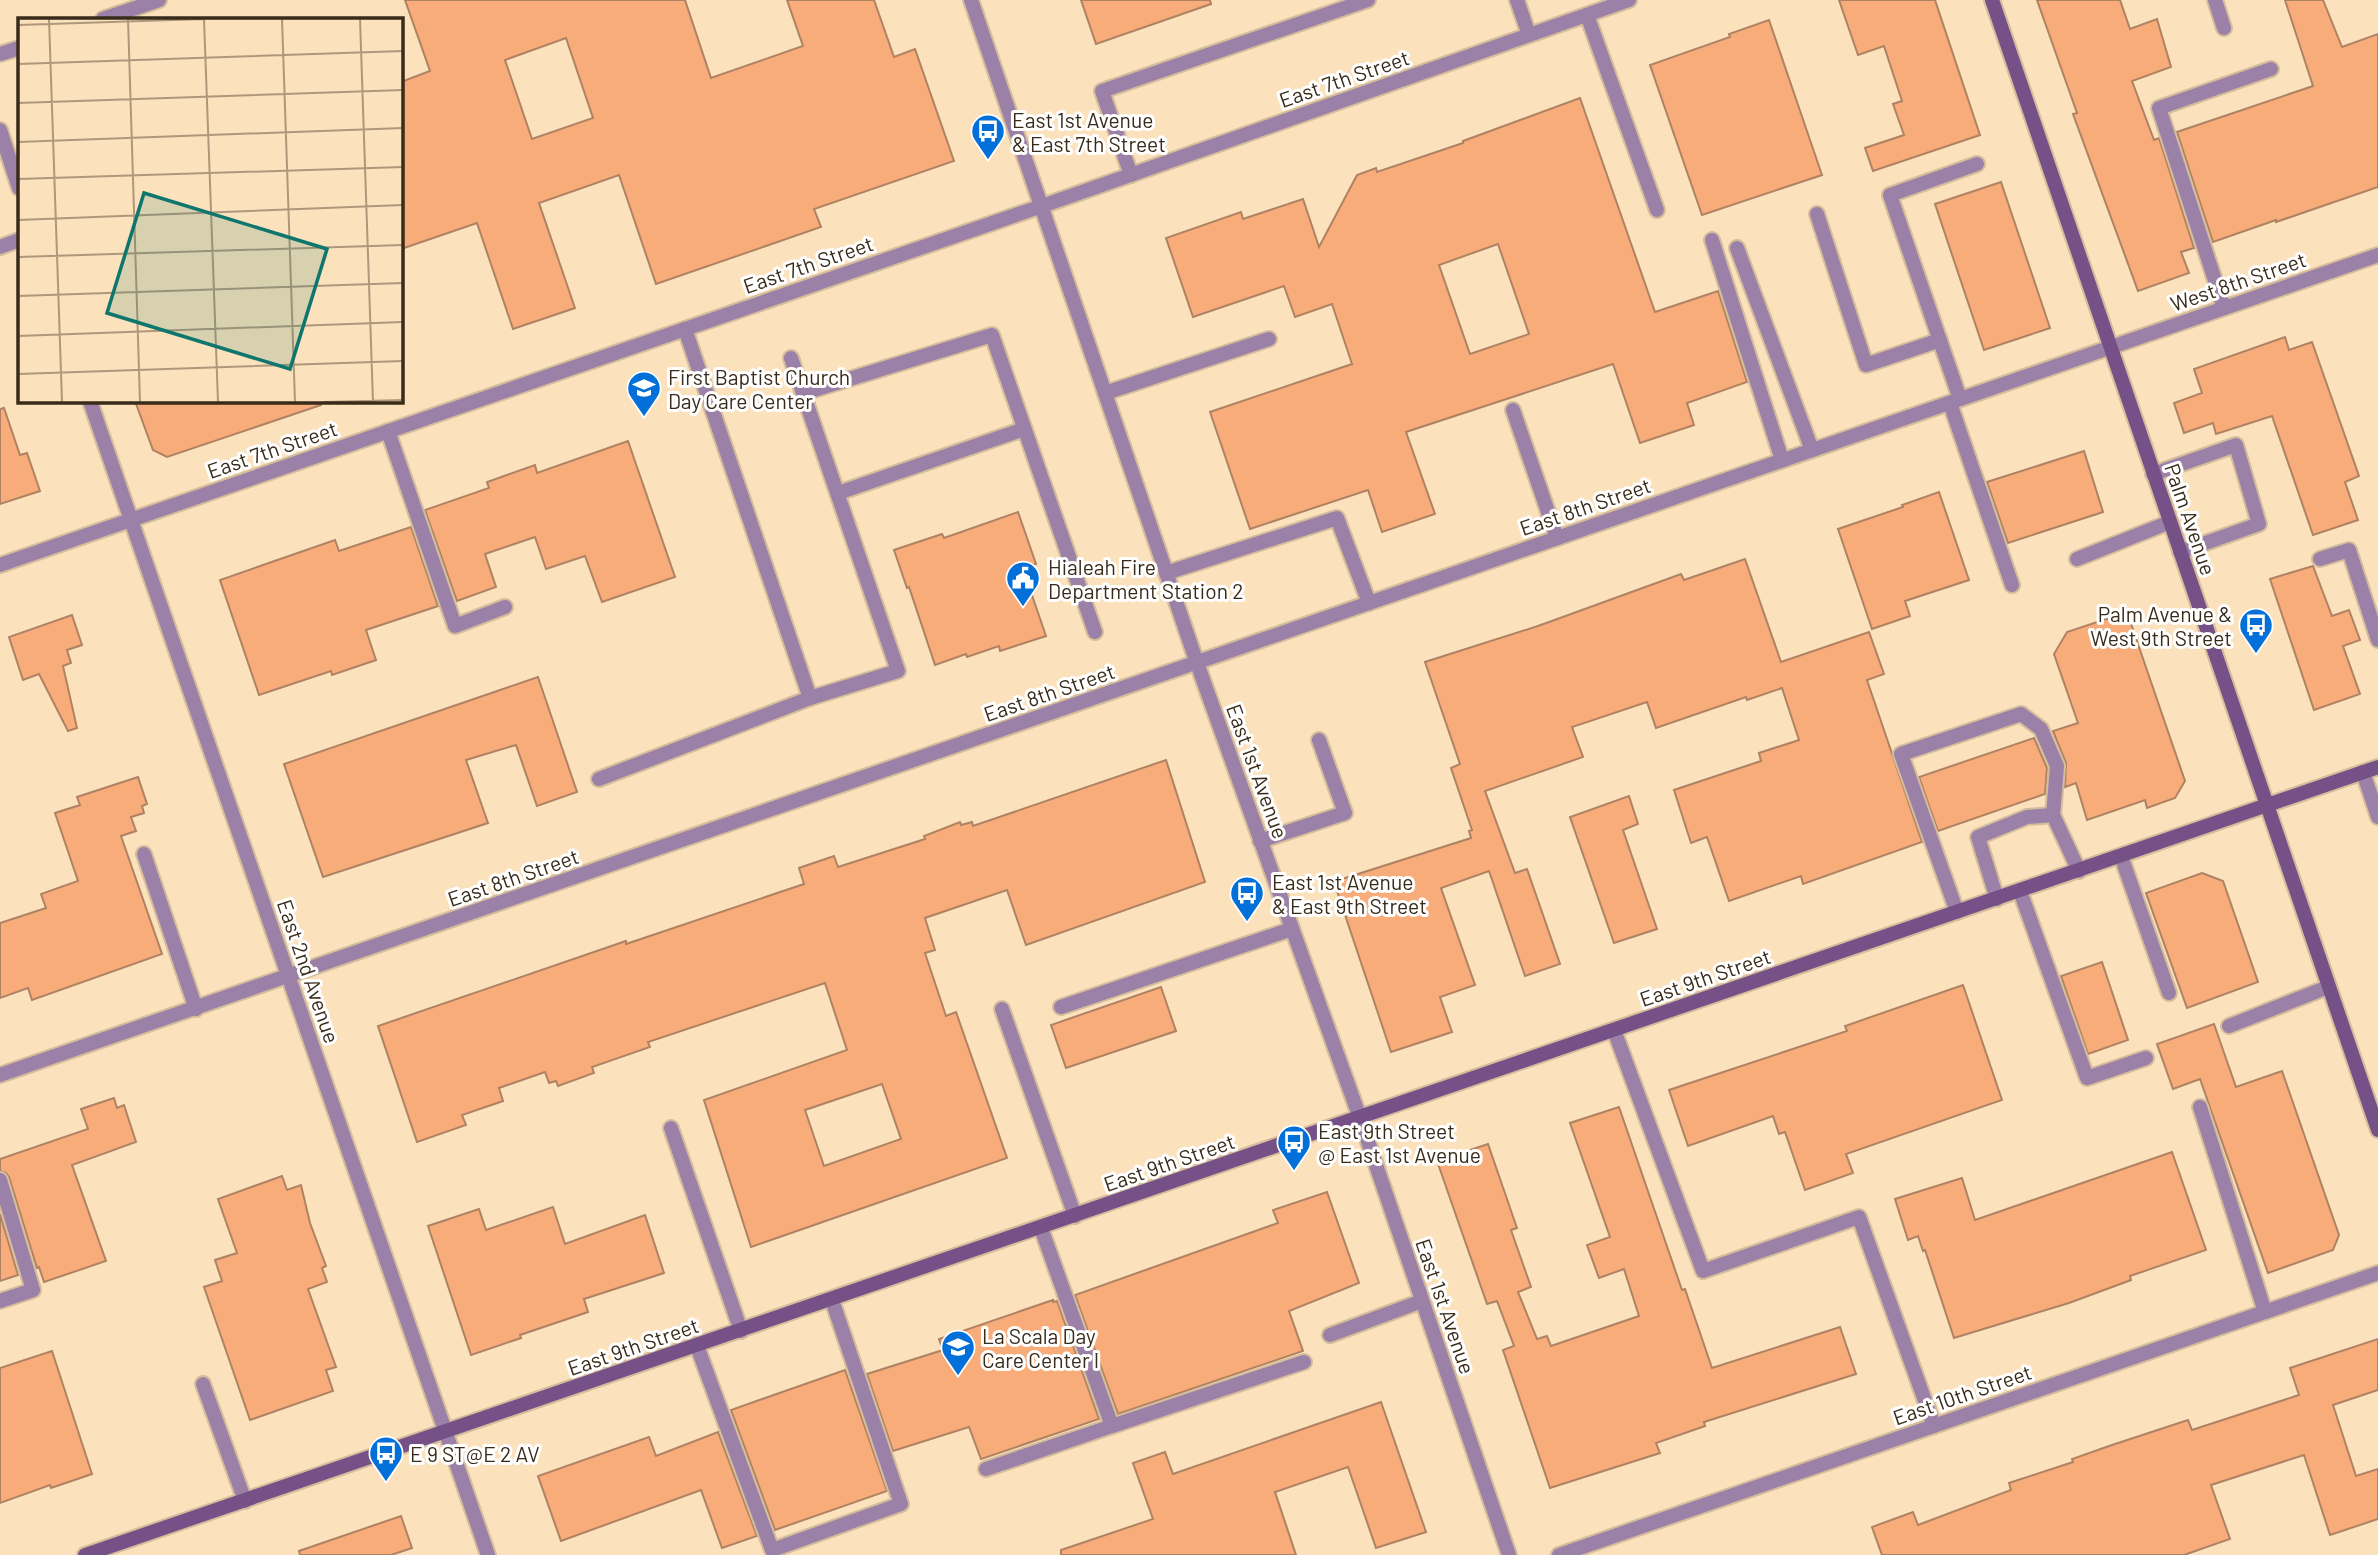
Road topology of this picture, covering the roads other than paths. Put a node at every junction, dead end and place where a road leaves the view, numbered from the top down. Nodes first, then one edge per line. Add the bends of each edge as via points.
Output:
1 (159, 0) edge
2 (971, 0) edge
3 (1368, 0) edge
4 (1517, 0) edge
5 (1629, 0) edge
6 (1992, 0) edge
7 (2215, 0) edge
8 (1587, 15) junction
9 (106, 18) edge
10 (2224, 28) dead end
11 (1529, 35) junction
12 (18, 48) edge
13 (0, 54) edge
14 (2271, 69) dead end
15 (0, 130) edge
16 (1977, 164) dead end
17 (1131, 174) junction
18 (18, 185) edge
19 (1042, 206) junction
20 (1657, 210) dead end
21 (1817, 214) dead end
22 (18, 240) edge
23 (1712, 240) dead end
24 (0, 247) edge
25 (1737, 248) dead end
26 (2378, 255) edge
27 (2224, 308) junction
28 (685, 329) junction
29 (1269, 339) dead end
30 (1940, 340) junction
31 (2111, 346) junction
32 (791, 358) dead end
33 (803, 393) junction
34 (1105, 393) junction
35 (1955, 401) junction
36 (90, 402) edge
37 (1513, 410) dead end
38 (1024, 429) junction
39 (388, 431) junction
40 (1812, 450) junction
41 (1782, 460) junction
42 (2153, 474) junction
43 (838, 493) junction
44 (130, 520) junction
45 (2170, 522) junction
46 (1557, 538) junction
47 (2180, 552) junction
48 (2077, 559) dead end
49 (2320, 559) dead end
50 (0, 565) edge
51 (1166, 573) junction
52 (2012, 585) dead end
53 (1369, 603) junction
54 (505, 607) dead end
55 (1095, 632) dead end
56 (2378, 640) edge
57 (1197, 663) junction
58 (810, 698) junction
59 (1319, 740) dead end
60 (2378, 767) edge
61 (2363, 772) junction
62 (599, 779) dead end
63 (2266, 806) junction
64 (2053, 815) junction
65 (2378, 817) edge
66 (1260, 841) junction
67 (144, 854) dead end
68 (2121, 856) junction
69 (2079, 871) junction
70 (2020, 891) junction
71 (1997, 899) junction
72 (1957, 912) junction
73 (1292, 929) junction
74 (289, 977) junction
75 (2328, 987) junction
76 (2169, 993) dead end
77 (1061, 1007) dead end
78 (196, 1009) junction
79 (1002, 1009) dead end
80 (2229, 1026) dead end
81 (1614, 1030) junction
82 (2146, 1058) dead end
83 (0, 1075) edge
84 (2200, 1107) dead end
85 (1360, 1118) junction
86 (670, 1128) dead end
87 (2378, 1130) edge
88 (0, 1180) edge
89 (1075, 1216) junction
90 (1041, 1228) junction
91 (2378, 1273) edge
92 (832, 1300) junction
93 (0, 1301) edge
94 (1422, 1301) junction
95 (2265, 1312) junction
96 (741, 1331) junction
97 (1330, 1335) dead end
98 (697, 1346) junction
99 (1304, 1362) dead end
100 (203, 1384) dead end
101 (1112, 1426) junction
102 (1934, 1426) junction
103 (446, 1433) junction
104 (986, 1469) dead end
105 (245, 1501) junction
106 (85, 1555) edge
107 (488, 1555) edge
108 (1509, 1555) edge
109 (1559, 1555) edge

1 - 9 street
2 - 19 street, East 1st Avenue
3 - 17 street via 1102,91
4 - 11 street
5 - 8 street, East 7th Street
6 - 31 main road, Palm Avenue
7 - 10 street
8 - 11 street, East 7th Street
8 - 20 street
11 - 17 street, East 7th Street
12 - 13 street
14 - 27 street via 2159,108
15 - 18 street
16 - 30 street via 1890,195
17 - 19 street, East 7th Street
19 - 28 street, East 7th Street
19 - 34 street, East 1st Avenue
21 - 30 street via 1866,365
22 - 24 street
23 - 41 street
25 - 40 street
26 - 27 street, West 8th Street
27 - 31 street, West 8th Street
28 - 39 street, East 7th Street
28 - 58 street
29 - 34 street
30 - 35 street
31 - 35 street, East 8th Street
31 - 42 main road, Palm Avenue
32 - 33 street
33 - 38 street via 992,335
33 - 43 street
34 - 51 street, East 1st Avenue
35 - 40 street, East 8th Street
35 - 52 street
36 - 44 street, East 2nd Avenue
37 - 46 street
38 - 43 street
38 - 55 street
39 - 44 street, East 7th Street
39 - 54 street via 455,626
40 - 41 street, East 8th Street
41 - 46 street, East 8th Street
42 - 45 main road, Palm Avenue
42 - 47 street via 2236,444 2259,524
43 - 58 street via 898,671
44 - 50 street, East 7th Street
44 - 74 street, East 2nd Avenue
45 - 47 main road, Palm Avenue
45 - 48 street
46 - 53 street, East 8th Street
47 - 63 main road, Palm Avenue
49 - 56 street via 2349,550
51 - 53 street via 1337,518
51 - 57 street, East 1st Avenue
53 - 57 street, East 8th Street
57 - 66 street, East 1st Avenue
57 - 74 street, East 8th Street
58 - 62 street
59 - 66 street via 1345,813
60 - 61 main road, East 9th Street
61 - 63 main road, East 9th Street
61 - 65 street
63 - 68 main road, East 9th Street
63 - 75 main road, Palm Avenue
64 - 69 street
64 - 71 street via 2027,817 1978,837
64 - 72 street via 2057,766 2041,729 2021,714 1901,754
66 - 73 street, East 1st Avenue
67 - 78 street
68 - 69 main road, East 9th Street
68 - 76 street
69 - 70 main road, East 9th Street
70 - 71 main road, East 9th Street
70 - 82 street via 2087,1078
71 - 72 main road, East 9th Street
72 - 81 main road, East 9th Street
73 - 77 street
73 - 85 street, East 1st Avenue
74 - 78 street, East 8th Street
74 - 103 street, East 2nd Avenue
75 - 80 street
75 - 87 main road, Palm Avenue
78 - 83 street, East 8th Street
79 - 89 street
81 - 85 main road, East 9th Street
81 - 102 street via 1703,1271 1859,1217
84 - 95 street
85 - 89 main road, East 9th Street
85 - 94 street, East 1st Avenue
86 - 96 street
88 - 93 street via 33,1290
89 - 90 main road, East 9th Street
90 - 92 main road, East 9th Street
90 - 101 street
91 - 95 street, East 10th Street
92 - 96 main road, East 9th Street
92 - 98 street via 901,1504 772,1550
94 - 97 street
94 - 108 street, East 1st Avenue
95 - 102 street, East 10th Street
96 - 98 main road, East 9th Street
98 - 103 main road, East 9th Street
99 - 101 street
100 - 105 street
101 - 104 street
102 - 109 street, East 10th Street
103 - 105 main road, East 9th Street
103 - 107 street, East 2nd Avenue
105 - 106 main road, East 9th Street

